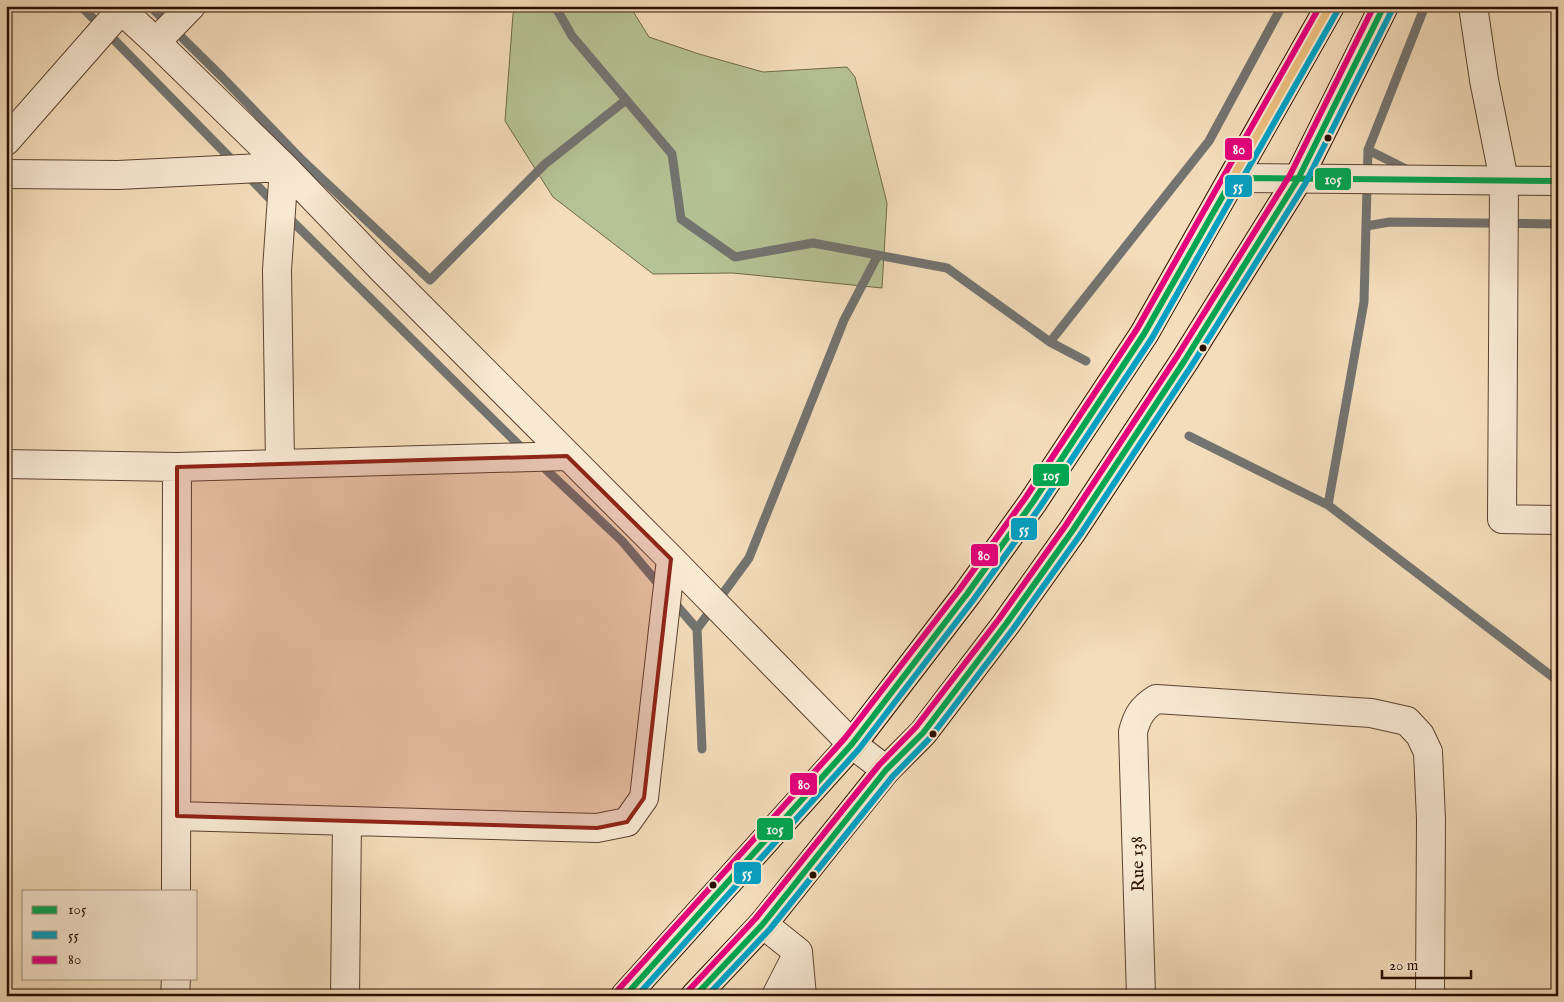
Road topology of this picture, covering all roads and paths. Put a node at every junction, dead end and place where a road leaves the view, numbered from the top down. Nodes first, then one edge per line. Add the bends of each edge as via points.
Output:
1 (192, 6) edge
2 (1384, 6) edge
3 (1474, 6) edge
4 (119, 8) edge
5 (1328, 9) edge
6 (156, 42) junction
7 (6, 141) edge
8 (284, 167) junction
9 (6, 174) edge
10 (1233, 178) junction
11 (1298, 179) junction
12 (1504, 180) junction
13 (1558, 181) edge
14 (568, 456) junction
15 (6, 464) edge
16 (280, 464) junction
17 (177, 467) junction
18 (1558, 520) edge
19 (671, 559) junction
20 (852, 744) junction
21 (886, 770) junction
22 (176, 816) junction
23 (347, 821) junction
24 (176, 890) edge
25 (763, 924) junction
26 (798, 952) junction
27 (176, 980) edge
28 (176, 996) edge
29 (344, 996) edge
30 (625, 996) edge
31 (695, 996) edge
32 (776, 996) edge
33 (802, 996) edge
34 (1141, 996) edge
35 (1430, 996) edge

1 - 6 street
2 - 11 highway
3 - 12 street via 1484,80
4 - 6 street
4 - 7 street
5 - 10 highway
6 - 8 street
8 - 9 street via 118,175
8 - 14 street
8 - 16 street via 277,270
10 - 11 street
10 - 20 highway via 1144,334 1033,502 968,594
11 - 12 street
11 - 21 highway via 1185,360 1073,530 923,733
12 - 13 street
12 - 18 street via 1502,520
14 - 16 street
14 - 19 street
15 - 17 street
16 - 17 street
17 - 22 street
19 - 20 street
19 - 23 street via 644,798 627,822 597,828
20 - 21 street
20 - 30 highway
21 - 25 highway
22 - 23 street
22 - 24 street
23 - 29 street
25 - 26 street
25 - 31 highway
26 - 32 street
26 - 33 street
27 - 28 street
34 - 35 street, Rue 138 via 1133,732 1136,718 1156,699 1371,713 1407,721 1420,735 1428,752 1431,818

